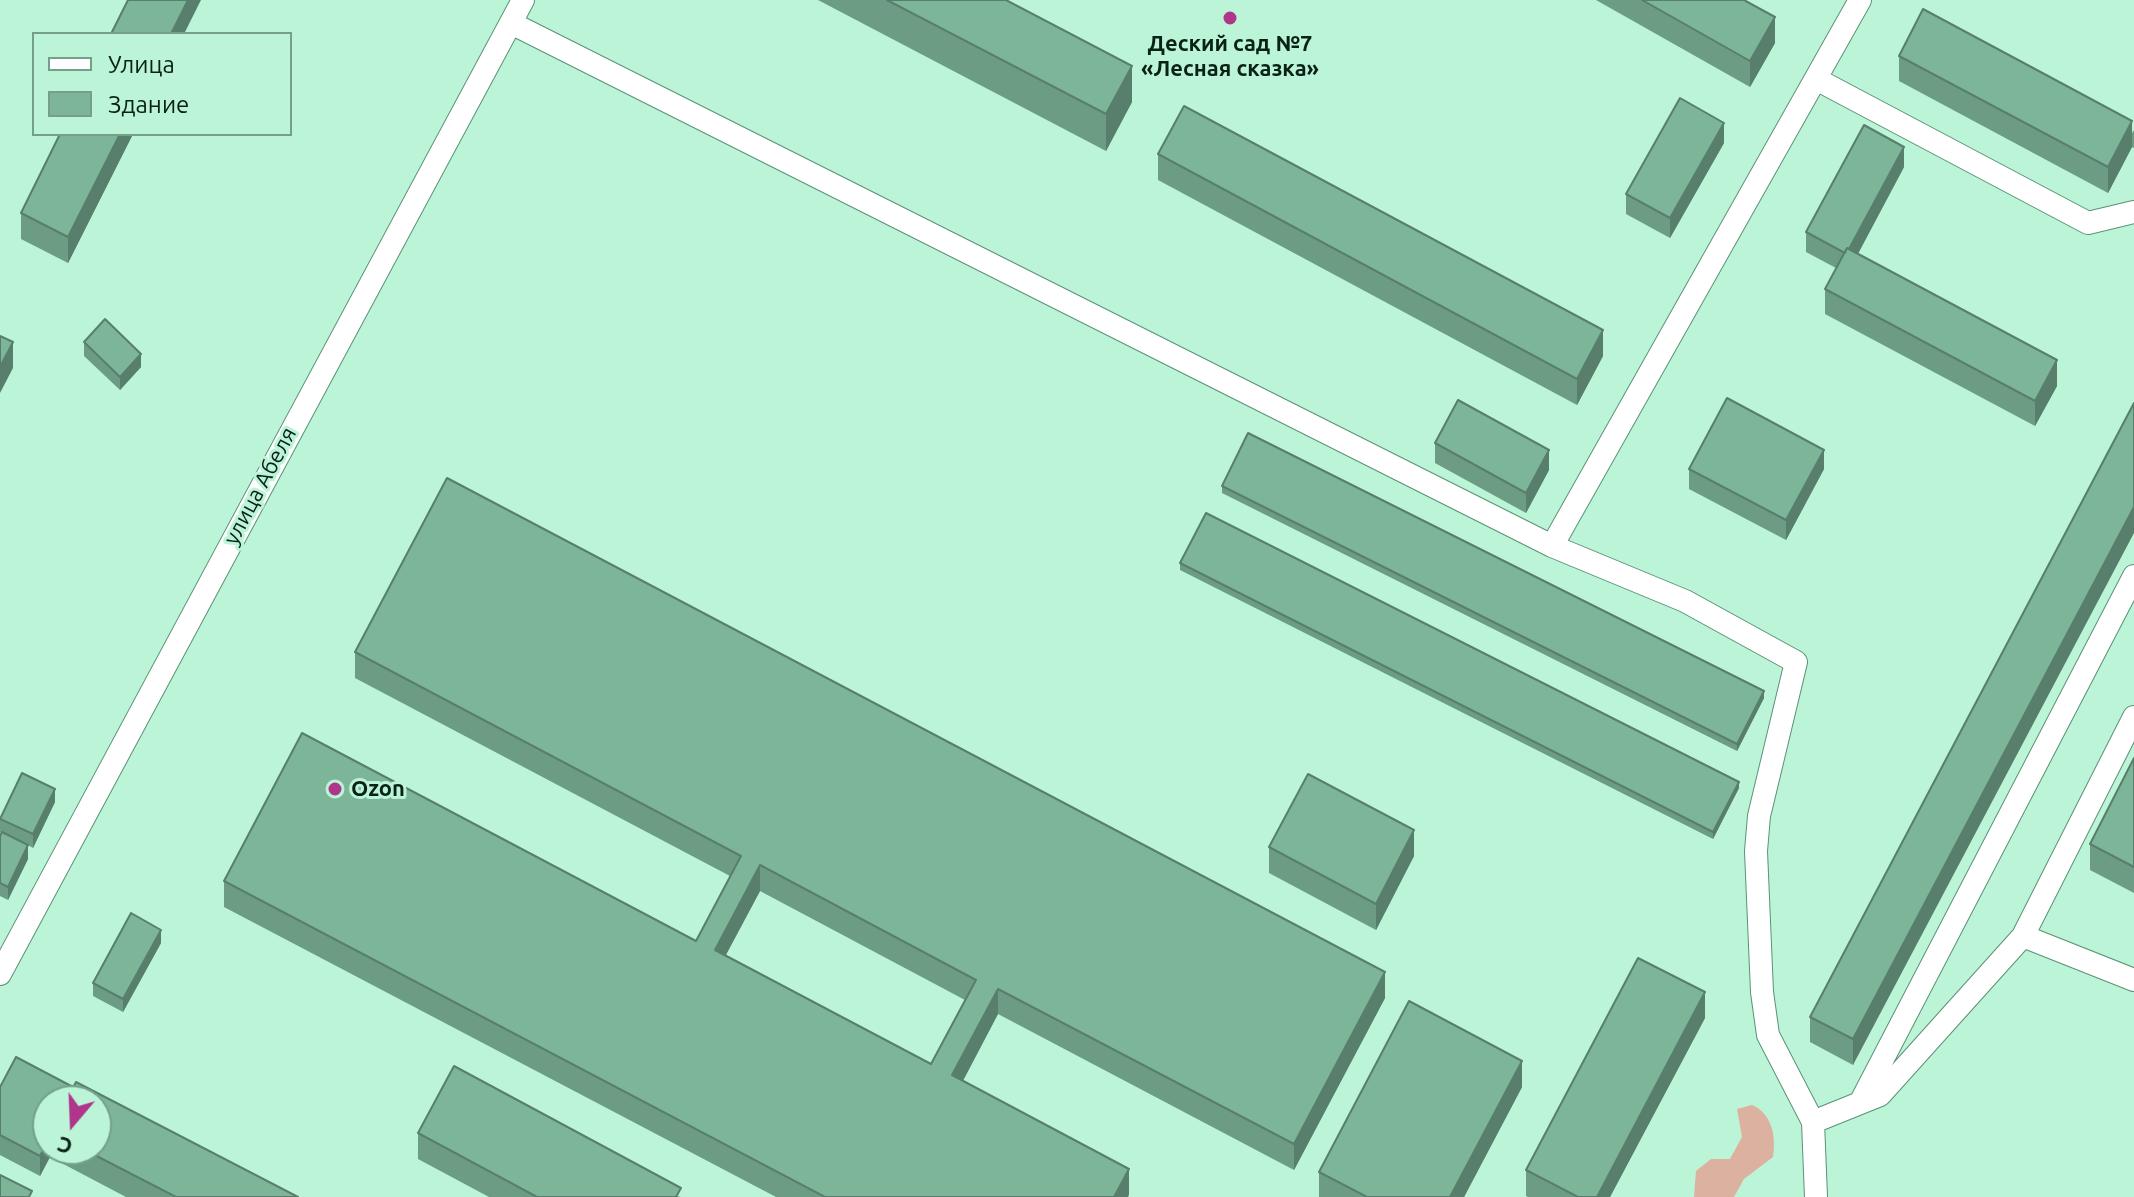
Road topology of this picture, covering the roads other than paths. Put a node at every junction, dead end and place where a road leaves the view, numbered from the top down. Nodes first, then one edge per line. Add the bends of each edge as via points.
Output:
1 (523, 0) edge
2 (1860, 0) edge
3 (511, 23) junction
4 (1816, 79) junction
5 (2134, 212) edge
6 (1552, 546) junction
7 (2134, 576) edge
8 (2134, 717) edge
9 (2023, 936) junction
10 (0, 974) edge
11 (2134, 980) edge
12 (1860, 1103) junction
13 (1813, 1122) junction
14 (1816, 1197) edge

1 - 3 street, улица Абеля
2 - 4 street
3 - 6 street
3 - 10 street, улица Абеля
4 - 5 street via 2088,223
4 - 6 street
6 - 13 street via 1685,601 1796,662 1759,816 1756,851 1768,1035
7 - 12 street
8 - 9 street
9 - 11 street
9 - 12 street via 1880,1095
12 - 13 street
13 - 14 street

